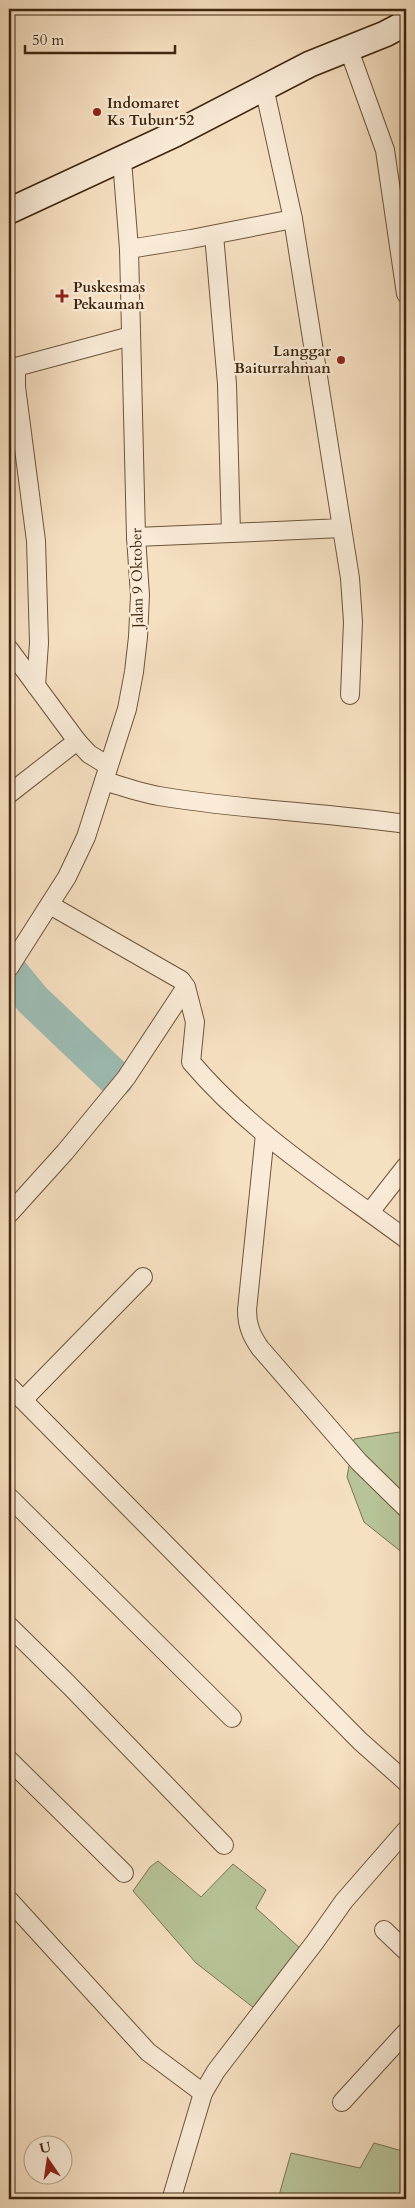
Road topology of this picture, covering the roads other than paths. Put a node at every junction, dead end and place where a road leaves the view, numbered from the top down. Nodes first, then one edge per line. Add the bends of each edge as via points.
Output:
1 (406, 23) edge
2 (349, 50) junction
3 (264, 87) junction
4 (122, 160) junction
5 (9, 211) edge
6 (293, 219) junction
7 (214, 234) junction
8 (129, 249) junction
9 (406, 294) edge
10 (131, 336) junction
11 (342, 528) junction
12 (231, 533) junction
13 (136, 537) junction
14 (9, 649) edge
15 (36, 686) junction
16 (350, 695) dead end
17 (77, 742) junction
18 (106, 773) junction
19 (9, 794) edge
20 (406, 824) edge
21 (50, 905) junction
22 (12, 964) edge
23 (186, 987) junction
24 (265, 1134) junction
25 (406, 1166) edge
26 (370, 1212) junction
27 (9, 1214) edge
28 (406, 1239) edge
29 (143, 1277) dead end
30 (9, 1386) edge
31 (23, 1400) junction
32 (9, 1497) edge
33 (406, 1508) edge
34 (9, 1626) edge
35 (232, 1718) dead end
36 (9, 1760) edge
37 (406, 1782) edge
38 (406, 1830) edge
39 (224, 1845) dead end
40 (124, 1873) dead end
41 (9, 1900) edge
42 (384, 1930) dead end
43 (406, 1951) edge
44 (406, 2032) edge
45 (203, 2093) junction
46 (342, 2102) dead end
47 (172, 2197) dead end

1 - 2 main road
2 - 3 main road via 310,64
2 - 9 street via 385,150
3 - 4 main road
3 - 6 street
4 - 5 main road
4 - 8 street, Jalan 9 Oktober
6 - 7 street
6 - 11 street
7 - 8 street
7 - 12 street via 228,384
8 - 10 street, Jalan 9 Oktober
10 - 13 street, Jalan 9 Oktober
10 - 15 street via 16,367 36,541 39,643
11 - 12 street
11 - 16 street via 353,622
12 - 13 street
13 - 18 street, Jalan 9 Oktober via 140,595 136,654 127,709
14 - 15 street
15 - 17 street
17 - 18 street
17 - 19 street
18 - 20 street via 157,796
18 - 21 street, Jalan 9 Oktober via 86,837
21 - 22 street, Jalan 9 Oktober
21 - 23 street via 176,976
23 - 24 street via 195,1022 191,1062
23 - 27 street via 122,1083
24 - 26 street
24 - 33 street via 247,1310 250,1334 359,1462
25 - 26 street
26 - 28 street
29 - 31 street
30 - 31 street
31 - 37 street via 360,1740
32 - 35 street
34 - 39 street
36 - 40 street
38 - 45 street via 344,1901 216,2071
41 - 45 street via 148,2052
42 - 43 street
44 - 46 street
45 - 47 street

